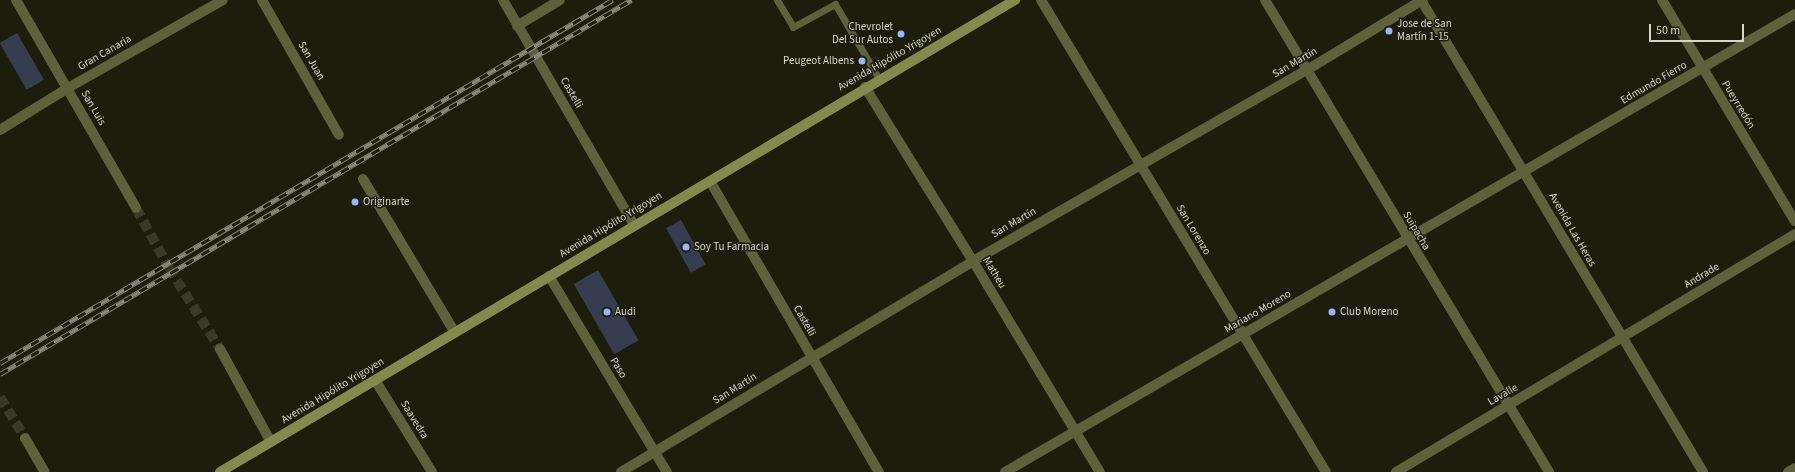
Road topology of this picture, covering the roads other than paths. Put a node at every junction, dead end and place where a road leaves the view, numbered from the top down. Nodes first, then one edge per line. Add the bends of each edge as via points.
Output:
1 (16, 0) edge
2 (222, 0) edge
3 (262, 0) edge
4 (503, 0) edge
5 (560, 0) edge
6 (777, 0) edge
7 (1015, 0) edge
8 (1041, 0) edge
9 (1264, 0) edge
10 (1422, 0) edge
11 (1662, 0) edge
12 (1795, 14) edge
13 (517, 26) junction
14 (1703, 69) junction
15 (1307, 70) junction
16 (879, 79) junction
17 (865, 87) junction
18 (68, 88) junction
19 (0, 130) edge
20 (339, 135) dead end
21 (1140, 166) junction
22 (1523, 171) junction
23 (363, 179) dead end
24 (710, 181) junction
25 (136, 208) tunnel mouth
26 (1795, 221) edge
27 (634, 225) junction
28 (1795, 234) edge
29 (1406, 239) junction
30 (973, 260) junction
31 (549, 276) junction
32 (455, 332) junction
33 (1243, 336) junction
34 (1622, 339) junction
35 (220, 349) tunnel mouth
36 (810, 357) junction
37 (375, 380) junction
38 (1508, 406) junction
39 (1074, 430) junction
40 (25, 438) tunnel mouth
41 (271, 442) junction
42 (655, 452) junction
43 (1795, 468) edge
44 (45, 472) edge
45 (220, 472) edge
46 (432, 472) edge
47 (622, 472) edge
48 (667, 472) edge
49 (879, 472) edge
50 (1005, 472) edge
51 (1100, 472) edge
52 (1326, 472) edge
53 (1396, 472) edge
54 (1549, 472) edge
55 (1703, 472) edge
56 (1788, 472) edge

1 - 18 street, San Luis
2 - 18 street, Gran Canaria
3 - 20 street, San Juan
4 - 13 street, Castelli
5 - 13 street
6 - 16 lane via 793,27 835,4
7 - 16 main road, Avenida Hipólito Yrigoyen
8 - 21 street, San Lorenzo
9 - 15 street, Suipacha
10 - 15 street, San Martín
10 - 22 street, Avenida Las Heras
11 - 14 street, Pueyrredón
12 - 14 street, Edmundo Fierro
13 - 27 street, Castelli
14 - 22 street, Edmundo Fierro
14 - 26 street, Pueyrredón
15 - 21 street, San Martín
15 - 29 street, Suipacha
16 - 17 main road, Avenida Hipólito Yrigoyen
17 - 24 main road, Avenida Hipólito Yrigoyen
17 - 30 street, Matheu
18 - 19 street, Gran Canaria
18 - 25 street, San Luis
21 - 30 street, San Martín
21 - 33 street, San Lorenzo
22 - 29 street, Mariano Moreno
22 - 34 street, Avenida Las Heras
23 - 32 street
24 - 27 main road, Avenida Hipólito Yrigoyen
24 - 36 street, Castelli
27 - 31 main road, Avenida Hipólito Yrigoyen
28 - 34 street, Andrade
29 - 33 street, Mariano Moreno
29 - 38 street, Suipacha
30 - 36 street, San Martín
30 - 39 street, Matheu
31 - 32 main road, Avenida Hipólito Yrigoyen
31 - 42 street, Paso
32 - 37 main road, Avenida Hipólito Yrigoyen
33 - 39 street, Mariano Moreno
33 - 52 street, San Lorenzo
34 - 38 street, Lavalle
34 - 55 street, Avenida Las Heras
35 - 41 street
36 - 42 street, San Martín
36 - 49 street, Castelli
37 - 41 main road, Avenida Hipólito Yrigoyen
37 - 46 street, Saavedra
38 - 53 street, Lavalle
38 - 54 street, Suipacha
39 - 50 street, Mariano Moreno
39 - 51 street, Matheu
40 - 44 street
41 - 45 main road, Avenida Hipólito Yrigoyen
42 - 47 street, San Martín
42 - 48 street, Paso
43 - 56 street

